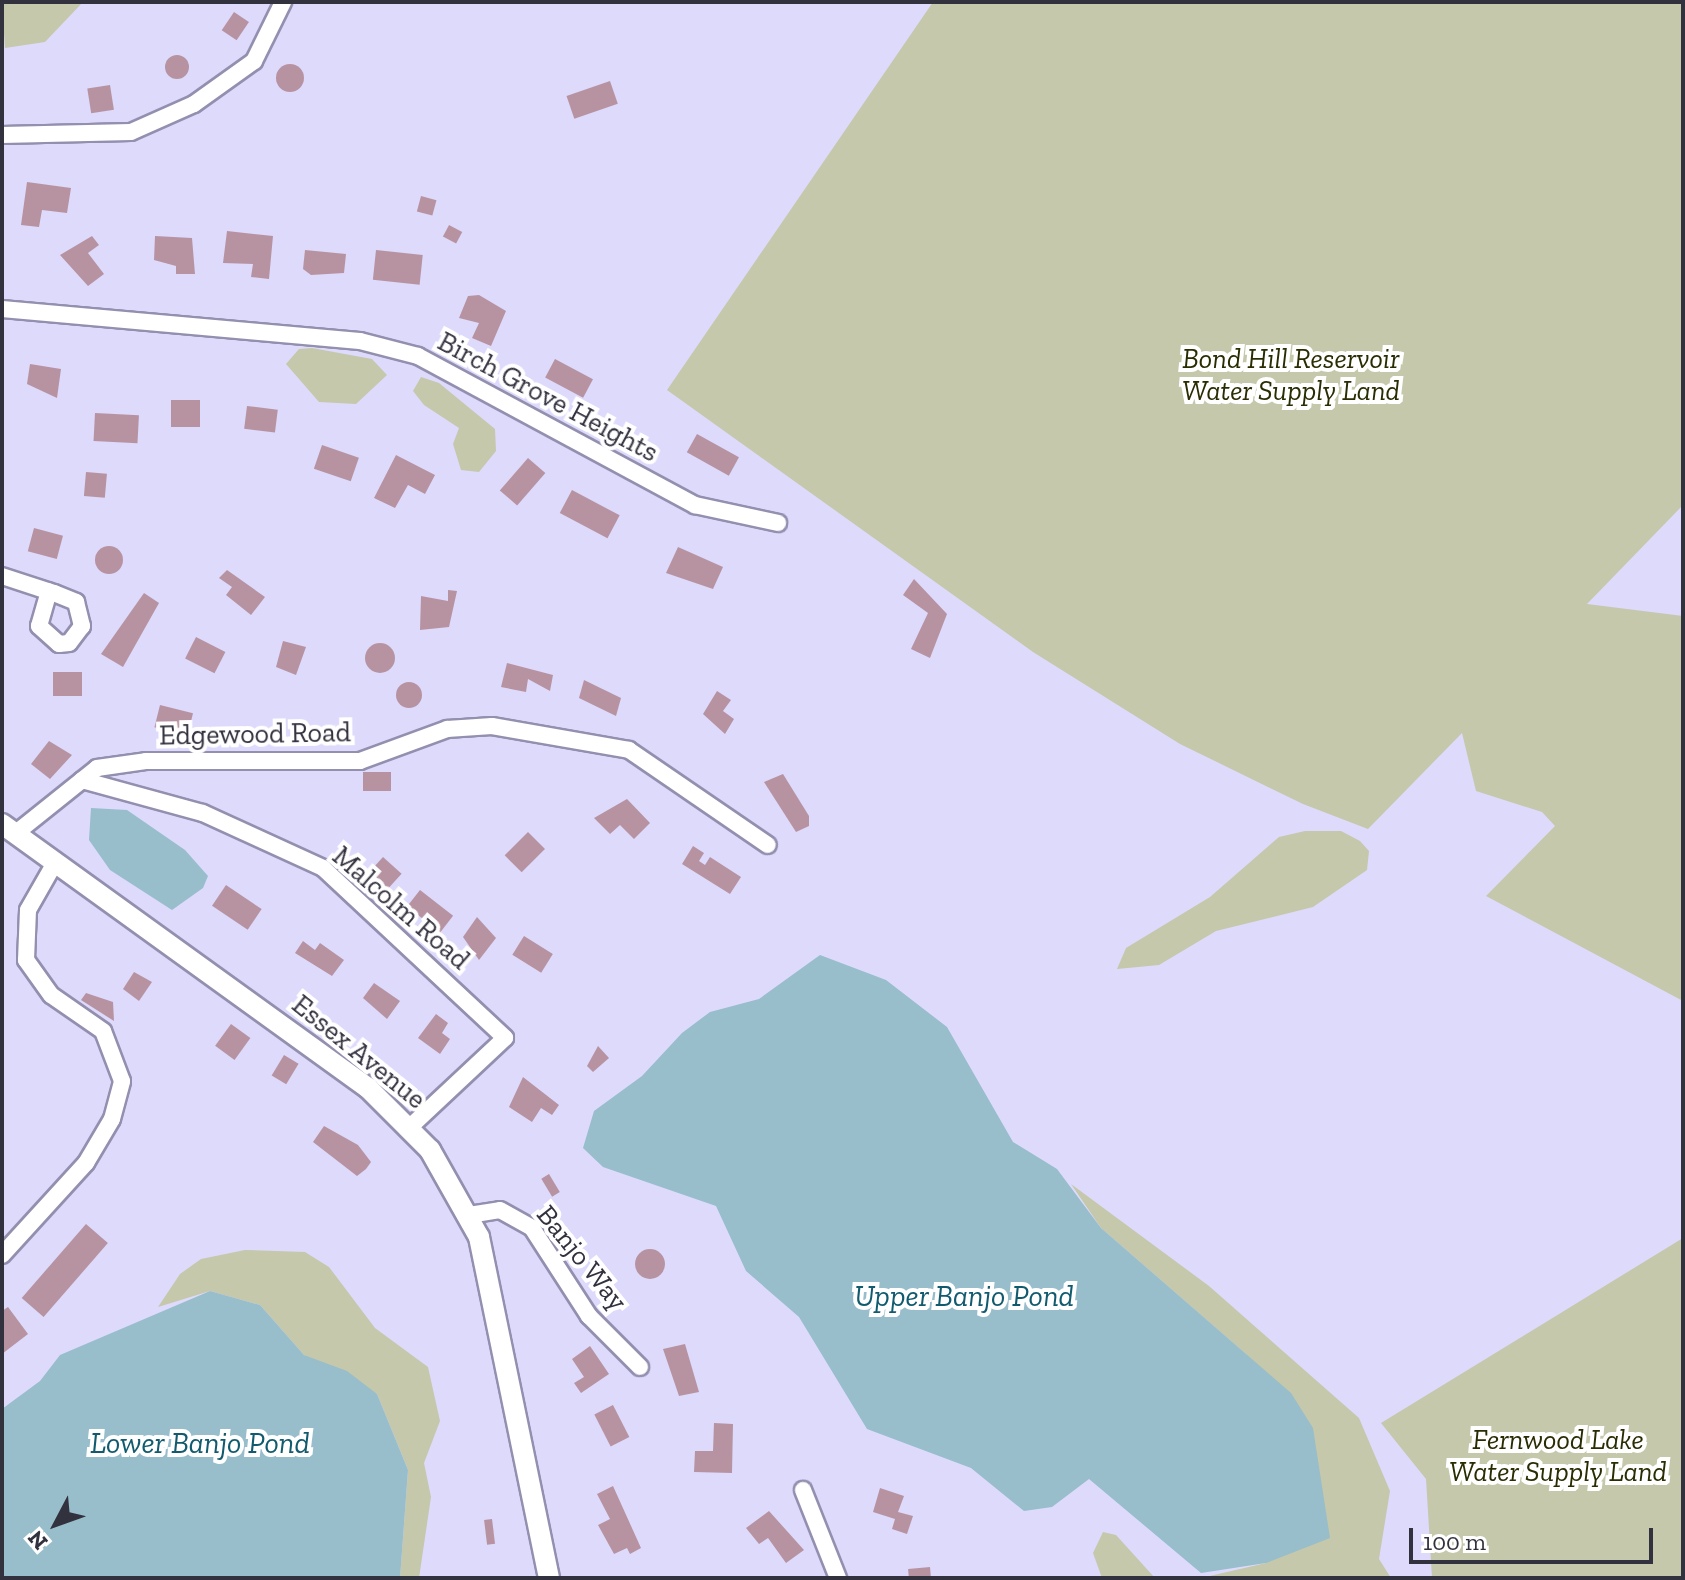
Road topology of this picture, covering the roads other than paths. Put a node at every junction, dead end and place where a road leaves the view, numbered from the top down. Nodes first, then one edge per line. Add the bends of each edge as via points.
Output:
1 (283, 2) edge
2 (2, 135) edge
3 (2, 309) edge
4 (778, 523) dead end
5 (2, 576) edge
6 (49, 591) dead end
7 (82, 780) junction
8 (9, 828) edge
9 (768, 845) dead end
10 (56, 861) junction
11 (410, 1127) junction
12 (469, 1215) junction
13 (2, 1255) edge
14 (640, 1367) dead end
15 (803, 1490) dead end
16 (549, 1578) edge
17 (838, 1578) edge

1 - 2 street via 254,61 194,104 131,132
3 - 4 street, Birch Grove Heights via 360,341 418,356 695,505
5 - 6 street
7 - 8 street, Edgewood Road
7 - 9 street, Edgewood Road via 97,768 146,761 360,761 447,729 492,726 629,750
7 - 11 street, Malcolm Road via 203,813 323,868 505,1038
8 - 10 street, Essex Avenue
10 - 11 street, Essex Avenue via 368,1088
10 - 13 street via 28,910 26,960 51,995 103,1031 122,1071 112,1119 72,1183
11 - 12 street, Essex Avenue
12 - 14 street, Banjo Way via 500,1210 532,1228 589,1316
12 - 16 street, Essex Avenue via 497,1314
15 - 17 street

